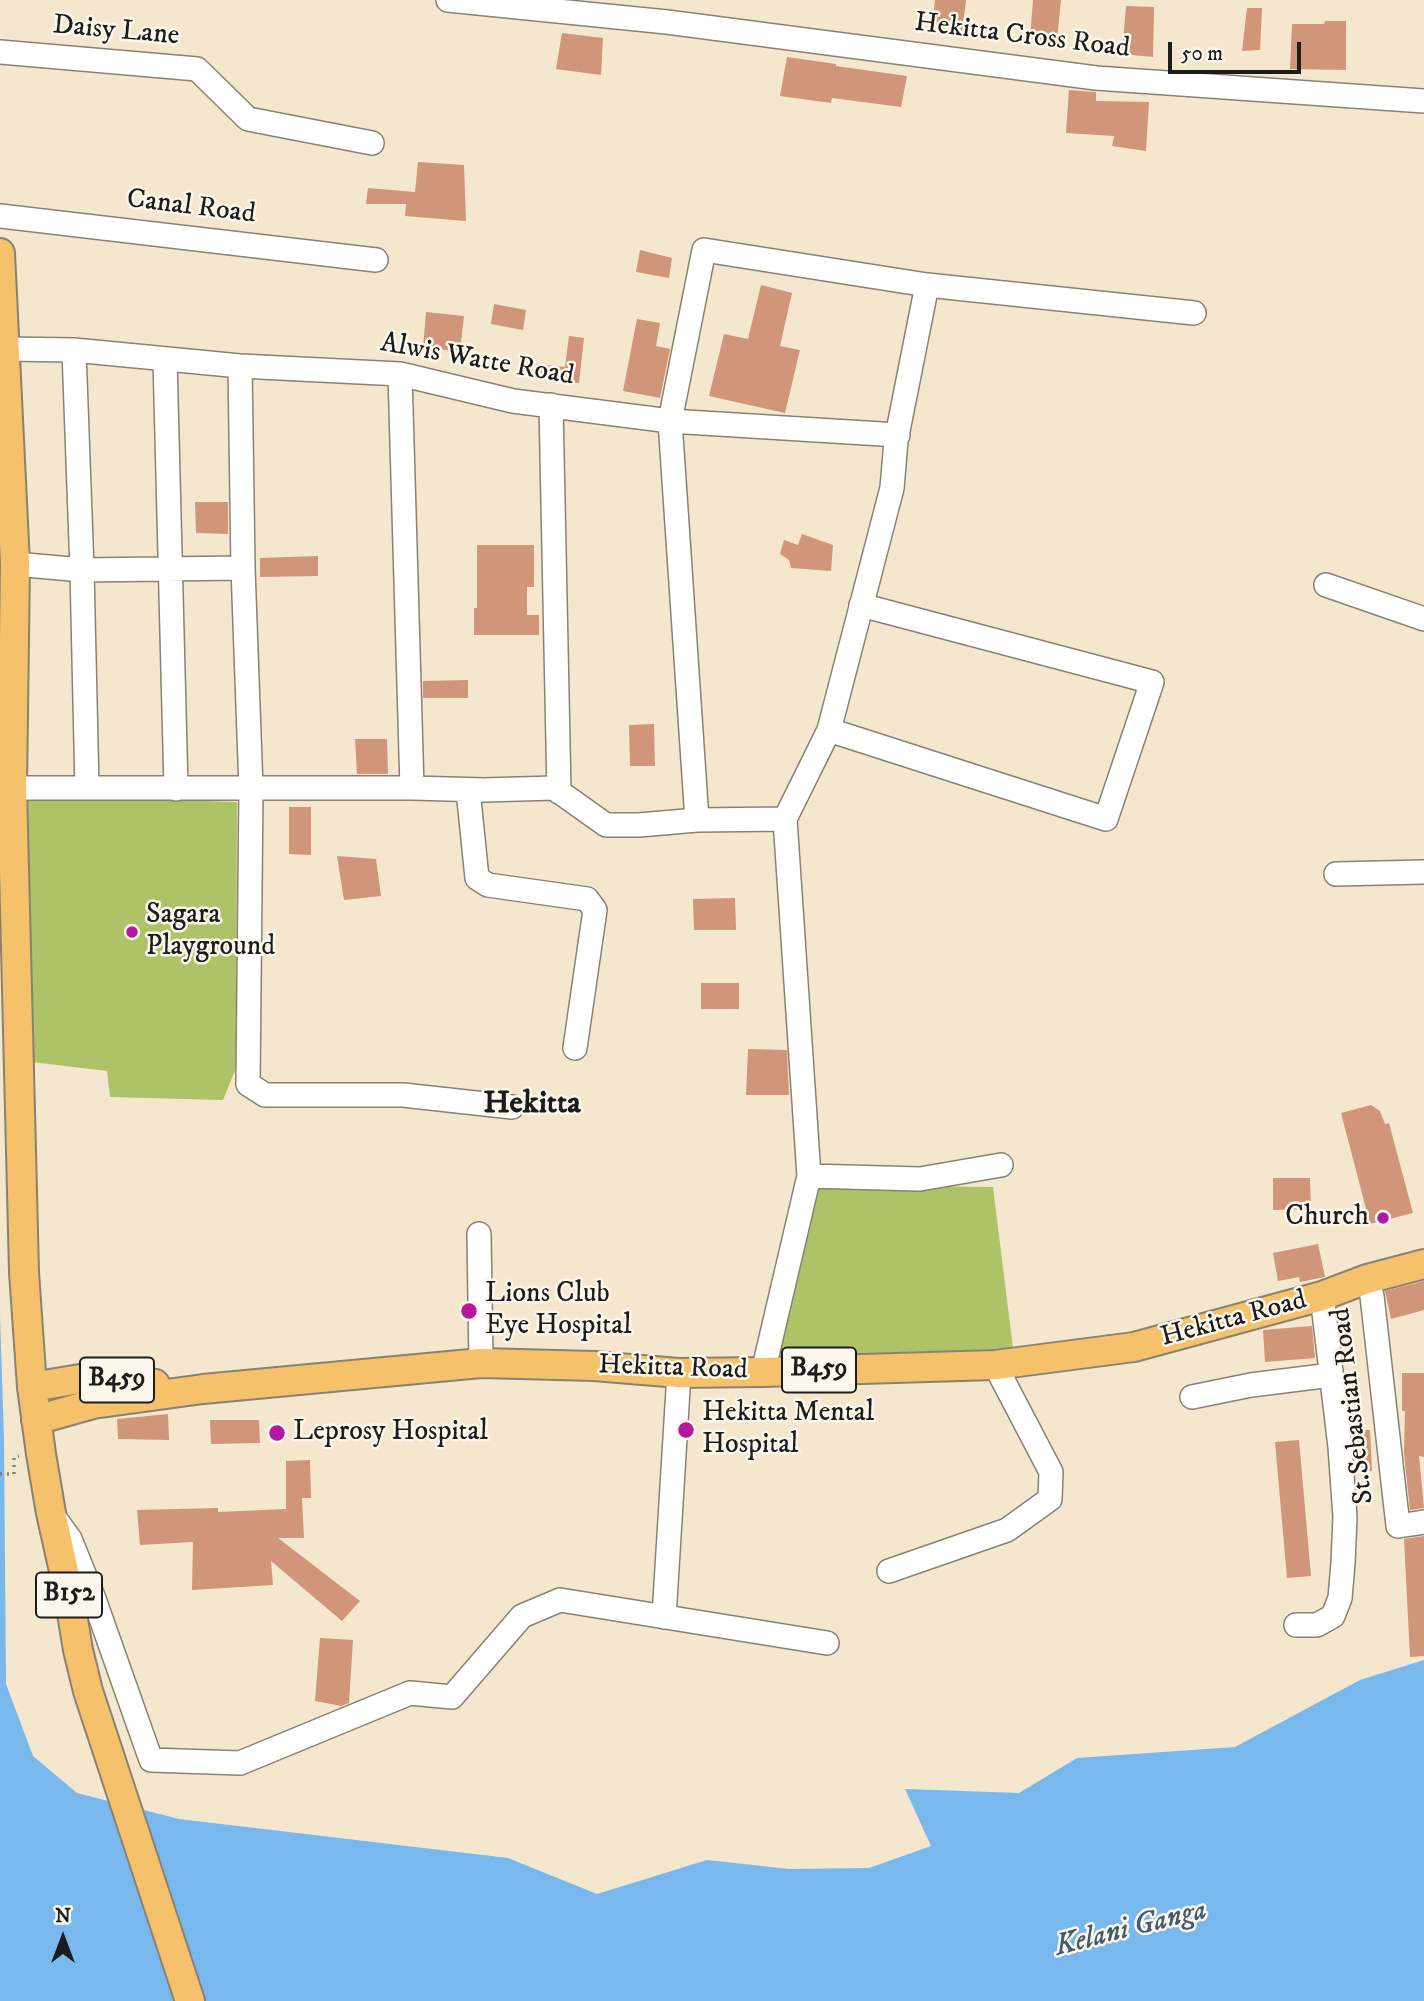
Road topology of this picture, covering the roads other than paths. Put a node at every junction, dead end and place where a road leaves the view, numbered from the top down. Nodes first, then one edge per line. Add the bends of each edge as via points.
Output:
1 (448, 0) edge
2 (0, 52) edge
3 (1424, 101) edge
4 (372, 143) dead end
5 (0, 216) edge
6 (0, 253) edge
7 (376, 260) dead end
8 (928, 285) junction
9 (1194, 313) dead end
10 (5, 349) junction
11 (74, 350) junction
12 (165, 359) junction
13 (240, 366) junction
14 (400, 374) junction
15 (551, 405) junction
16 (670, 421) junction
17 (898, 435) junction
18 (15, 564) junction
19 (172, 568) junction
20 (243, 568) junction
21 (82, 570) junction
22 (1326, 585) dead end
23 (861, 606) junction
24 (1424, 619) edge
25 (829, 730) junction
26 (87, 788) junction
27 (412, 788) junction
28 (12, 789) junction
29 (176, 789) junction
30 (251, 789) junction
31 (468, 790) junction
32 (559, 792) junction
33 (785, 819) junction
34 (697, 820) junction
35 (1424, 872) edge
36 (1336, 874) dead end
37 (575, 1048) dead end
38 (512, 1107) dead end
39 (1001, 1166) dead end
40 (809, 1176) junction
41 (479, 1234) dead end
42 (1424, 1264) edge
43 (1367, 1279) junction
44 (1322, 1296) junction
45 (481, 1363) junction
46 (995, 1365) junction
47 (763, 1372) junction
48 (679, 1373) junction
49 (1331, 1375) junction
50 (32, 1387) junction
51 (203, 1389) junction
52 (1192, 1397) dead end
53 (36, 1420) junction
54 (51, 1513) junction
55 (1424, 1522) edge
56 (889, 1571) dead end
57 (664, 1617) junction
58 (1296, 1625) dead end
59 (827, 1643) dead end
60 (188, 1997) edge

1 - 3 street, Hekitta Cross Road via 667,22 1096,78
2 - 4 street, Daisy Lane via 197,69 248,119
5 - 7 street, Canal Road
6 - 10 main road, B152
8 - 9 street
8 - 16 street via 704,250
8 - 17 street
10 - 11 street, Alwis Watte Road
10 - 18 main road, B152
11 - 12 street, Alwis Watte Road
11 - 21 street
12 - 13 street, Alwis Watte Road
12 - 19 street
13 - 14 street, Alwis Watte Road
13 - 20 street
14 - 15 street, Alwis Watte Road via 513,401
14 - 27 street
15 - 16 street, Alwis Watte Road
15 - 32 street
16 - 17 street, Alwis Watte Road
16 - 34 street
17 - 23 street via 892,488
18 - 21 street
18 - 28 main road, B152
19 - 20 street
19 - 21 street
19 - 29 street
20 - 30 street
21 - 26 street
22 - 24 street
23 - 25 street
23 - 25 street via 1152,682 1106,819
25 - 33 street
26 - 28 street
26 - 29 street
27 - 30 street
27 - 31 street
28 - 50 main road, B152 via 24,1272
29 - 30 street
30 - 38 street via 248,1084 265,1095 403,1095
31 - 32 street
31 - 37 street via 477,878 488,886 587,899 594,910
32 - 34 street via 606,825
33 - 34 street
33 - 40 street
35 - 36 street
39 - 40 street via 919,1179
40 - 47 street
41 - 45 street
42 - 43 main road, Hekitta Road / B459
43 - 44 main road, Hekitta Road / B459
43 - 55 street, St.Sebastian Road via 1398,1526
44 - 46 main road, Hekitta Road / B459 via 1134,1347
44 - 49 street
45 - 48 main road, Hekitta Road / B459
45 - 51 main road, Hekitta Road / B459
46 - 47 main road, Hekitta Road / B459
46 - 56 street via 1051,1472 1050,1499 1007,1530
47 - 48 main road, Hekitta Road / B459
48 - 57 street
49 - 52 street
49 - 58 street via 1345,1517 1340,1598 1334,1616 1317,1625
50 - 51 main road, Hekitta Road / B459 via 86,1378
50 - 53 main road, B152
51 - 53 main road, Hekitta Road / B459 via 93,1404
53 - 54 main road, B152
54 - 57 street via 70,1539 151,1760 240,1763 410,1693 452,1698 522,1616 560,1601
54 - 60 main road, B152 via 88,1691
57 - 59 street

